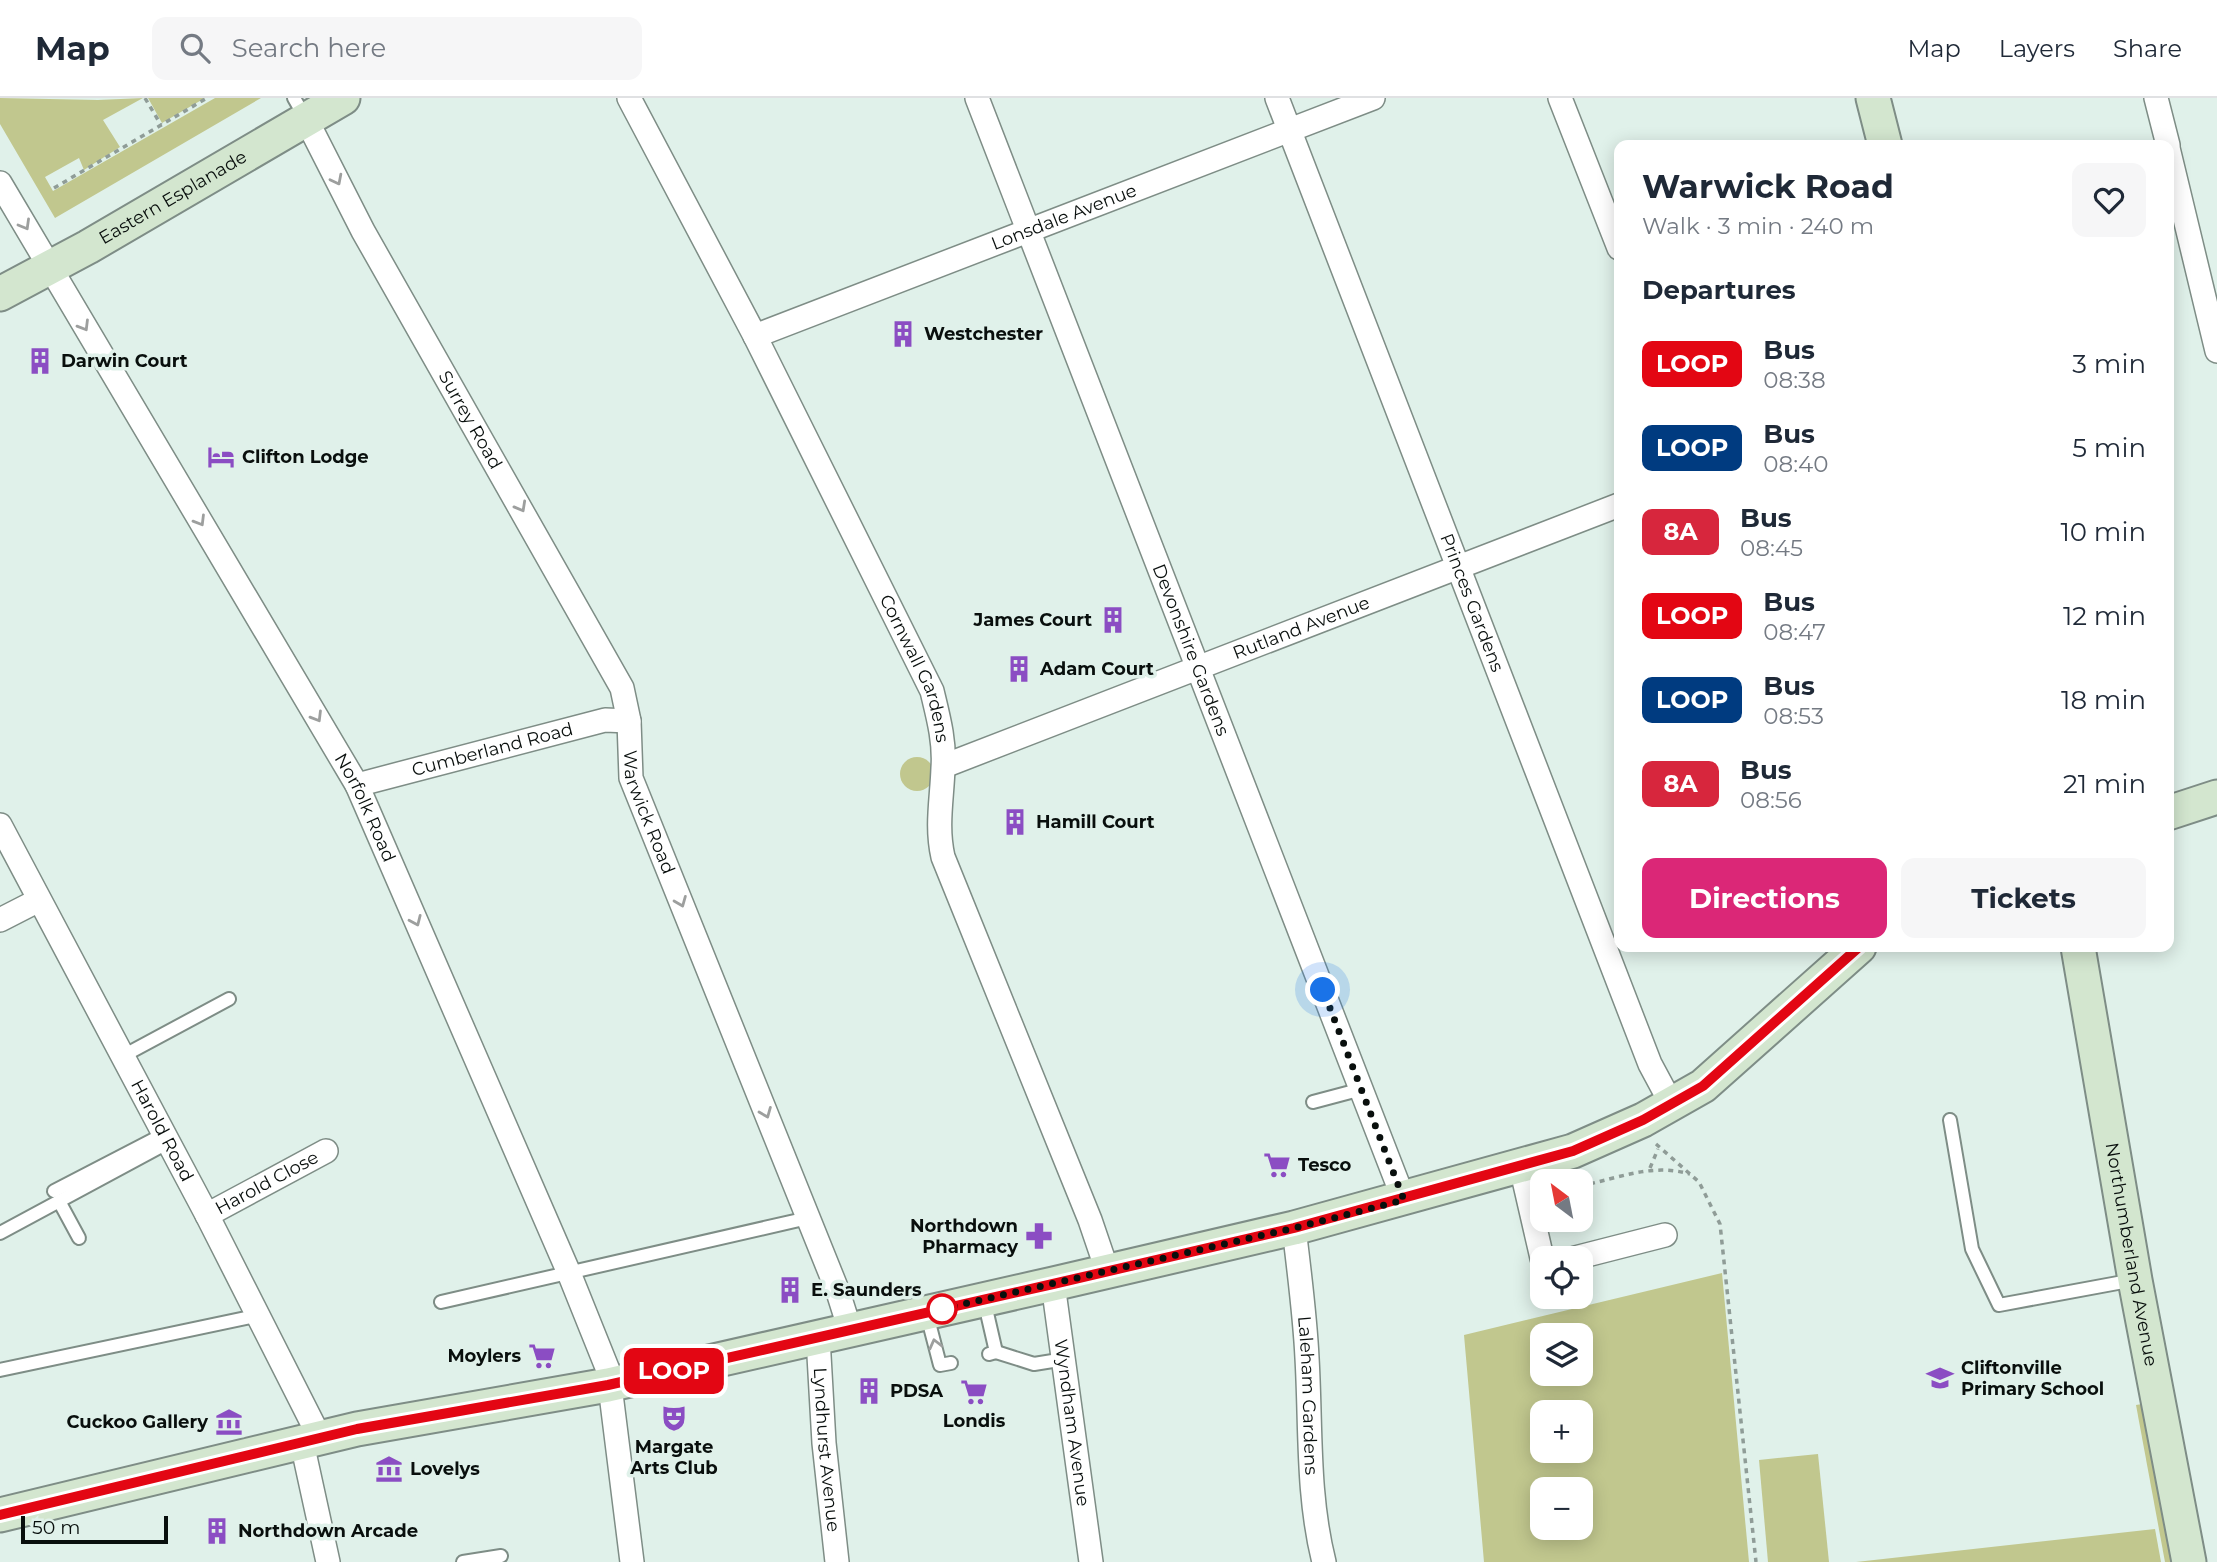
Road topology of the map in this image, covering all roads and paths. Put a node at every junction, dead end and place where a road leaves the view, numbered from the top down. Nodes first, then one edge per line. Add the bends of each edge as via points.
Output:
1 (145, 98) edge
2 (207, 98) edge
3 (342, 98) edge
4 (629, 98) edge
5 (977, 98) edge
6 (1277, 98) edge
7 (1373, 98) edge
8 (1560, 98) edge
9 (1873, 98) edge
10 (2156, 98) edge
11 (300, 109) edge
12 (161, 125) junction
13 (1289, 130) junction
14 (1884, 140) edge
15 (2166, 140) edge
16 (2174, 171) edge
17 (0, 183) edge
18 (54, 188) dead end
19 (1028, 231) junction
20 (1614, 235) edge
21 (49, 267) junction
22 (0, 294) edge
23 (755, 336) junction
24 (2217, 351) edge
25 (1614, 507) edge
26 (1457, 567) junction
27 (1196, 669) junction
28 (629, 721) junction
29 (944, 766) junction
30 (357, 785) junction
31 (2217, 797) edge
32 (2174, 811) edge
33 (0, 825) edge
34 (39, 900) junction
35 (0, 920) edge
36 (1853, 952) edge
37 (2079, 952) edge
38 (229, 999) dead end
39 (121, 1057) junction
40 (1362, 1089) junction
41 (1313, 1102) dead end
42 (1672, 1105) junction
43 (1643, 1120) junction
44 (1950, 1120) dead end
45 (166, 1138) junction
46 (1658, 1149) junction
47 (326, 1152) dead end
48 (1521, 1167) junction
49 (1650, 1168) junction
50 (1692, 1175) junction
51 (1593, 1183) edge
52 (57, 1196) junction
53 (1404, 1200) junction
54 (207, 1215) junction
55 (808, 1218) junction
56 (1294, 1228) junction
57 (0, 1233) edge
58 (1665, 1235) dead end
59 (79, 1238) dead end
60 (1539, 1246) edge
61 (1593, 1253) edge
62 (1107, 1270) junction
63 (569, 1273) junction
64 (2135, 1280) junction
65 (1053, 1284) junction
66 (984, 1299) junction
67 (442, 1301) dead end
68 (926, 1313) junction
69 (256, 1316) junction
70 (850, 1330) junction
71 (818, 1338) junction
72 (1065, 1359) junction
73 (951, 1363) dead end
74 (0, 1370) edge
75 (608, 1385) junction
76 (311, 1440) junction
77 (0, 1515) edge
78 (501, 1556) dead end
79 (328, 1562) edge
80 (463, 1562) edge
81 (632, 1562) edge
82 (837, 1562) edge
83 (1091, 1562) edge
84 (1324, 1562) edge
85 (1756, 1562) edge
86 (2189, 1562) edge

1 - 12 path
2 - 12 path
3 - 11 main road, Eastern Esplanade
4 - 23 street, Cornwall Gardens
5 - 19 street, Devonshire Gardens
6 - 13 street, Princes Gardens
7 - 13 street, Lonsdale Avenue
8 - 20 street
9 - 14 main road
10 - 15 street
11 - 21 main road, Eastern Esplanade
11 -> 28 street, Surrey Road via 363,231 622,688
12 - 18 path
13 - 19 street, Lonsdale Avenue
13 - 26 street, Princes Gardens
16 - 24 street
17 -> 21 street, Norfolk Road
19 - 23 street, Lonsdale Avenue
19 - 27 street, Devonshire Gardens
21 - 22 main road, Eastern Esplanade
21 -> 30 street, Norfolk Road
23 - 29 street, Cornwall Gardens via 932,691
25 - 26 street, Rutland Avenue
26 - 27 street, Rutland Avenue
26 - 42 street, Princes Gardens via 1650,1064
27 - 29 street, Rutland Avenue
27 - 40 street, Devonshire Gardens
28 - 30 street, Cumberland Road via 605,720
28 -> 55 street, Warwick Road via 631,778
29 - 62 street, Cornwall Gardens via 938,834 943,857
30 -> 63 street, Norfolk Road
31 - 32 main road
33 - 34 street, Harold Road
34 - 35 street
34 - 39 street, Harold Road
36 - 42 main road via 1740,1055
37 - 64 main road, Northumberland Avenue
38 - 39 lane
39 - 45 street, Harold Road
40 - 41 lane
40 - 53 street, Devonshire Gardens
42 - 43 main road
43 - 46 path
43 - 48 main road via 1573,1151
44 - 64 lane via 1972,1249 1999,1305
45 - 52 lane
45 - 54 street, Harold Road
46 - 49 path
46 - 50 path
47 - 54 street, Harold Close
48 - 53 main road
48 - 60 street
49 - 50 path
49 - 51 path
50 - 85 path via 1720,1224
52 - 57 lane
52 - 59 lane
53 - 56 main road
54 - 69 street, Harold Road
55 - 63 lane
55 - 70 street, Warwick Road
56 - 62 main road
56 - 84 street, Laleham Gardens via 1317,1533
58 - 61 street
62 - 65 main road
63 - 67 lane
63 - 75 street, Norfolk Road via 608,1370
64 - 86 main road, Northumberland Avenue
65 - 66 main road
65 - 72 street, Wyndham Avenue
66 - 68 main road
66 - 72 lane via 993,1353 1034,1364
68 - 70 main road
73 -> 68 lane via 940,1365
69 - 74 lane
69 - 76 street, Harold Road
70 - 71 main road
71 - 75 main road
71 - 82 street, Lyndhurst Avenue
72 - 83 street, Wyndham Avenue
75 - 76 main road
75 - 81 street, Norfolk Road
76 - 77 main road
76 - 79 street, Harold Road
78 - 80 lane

